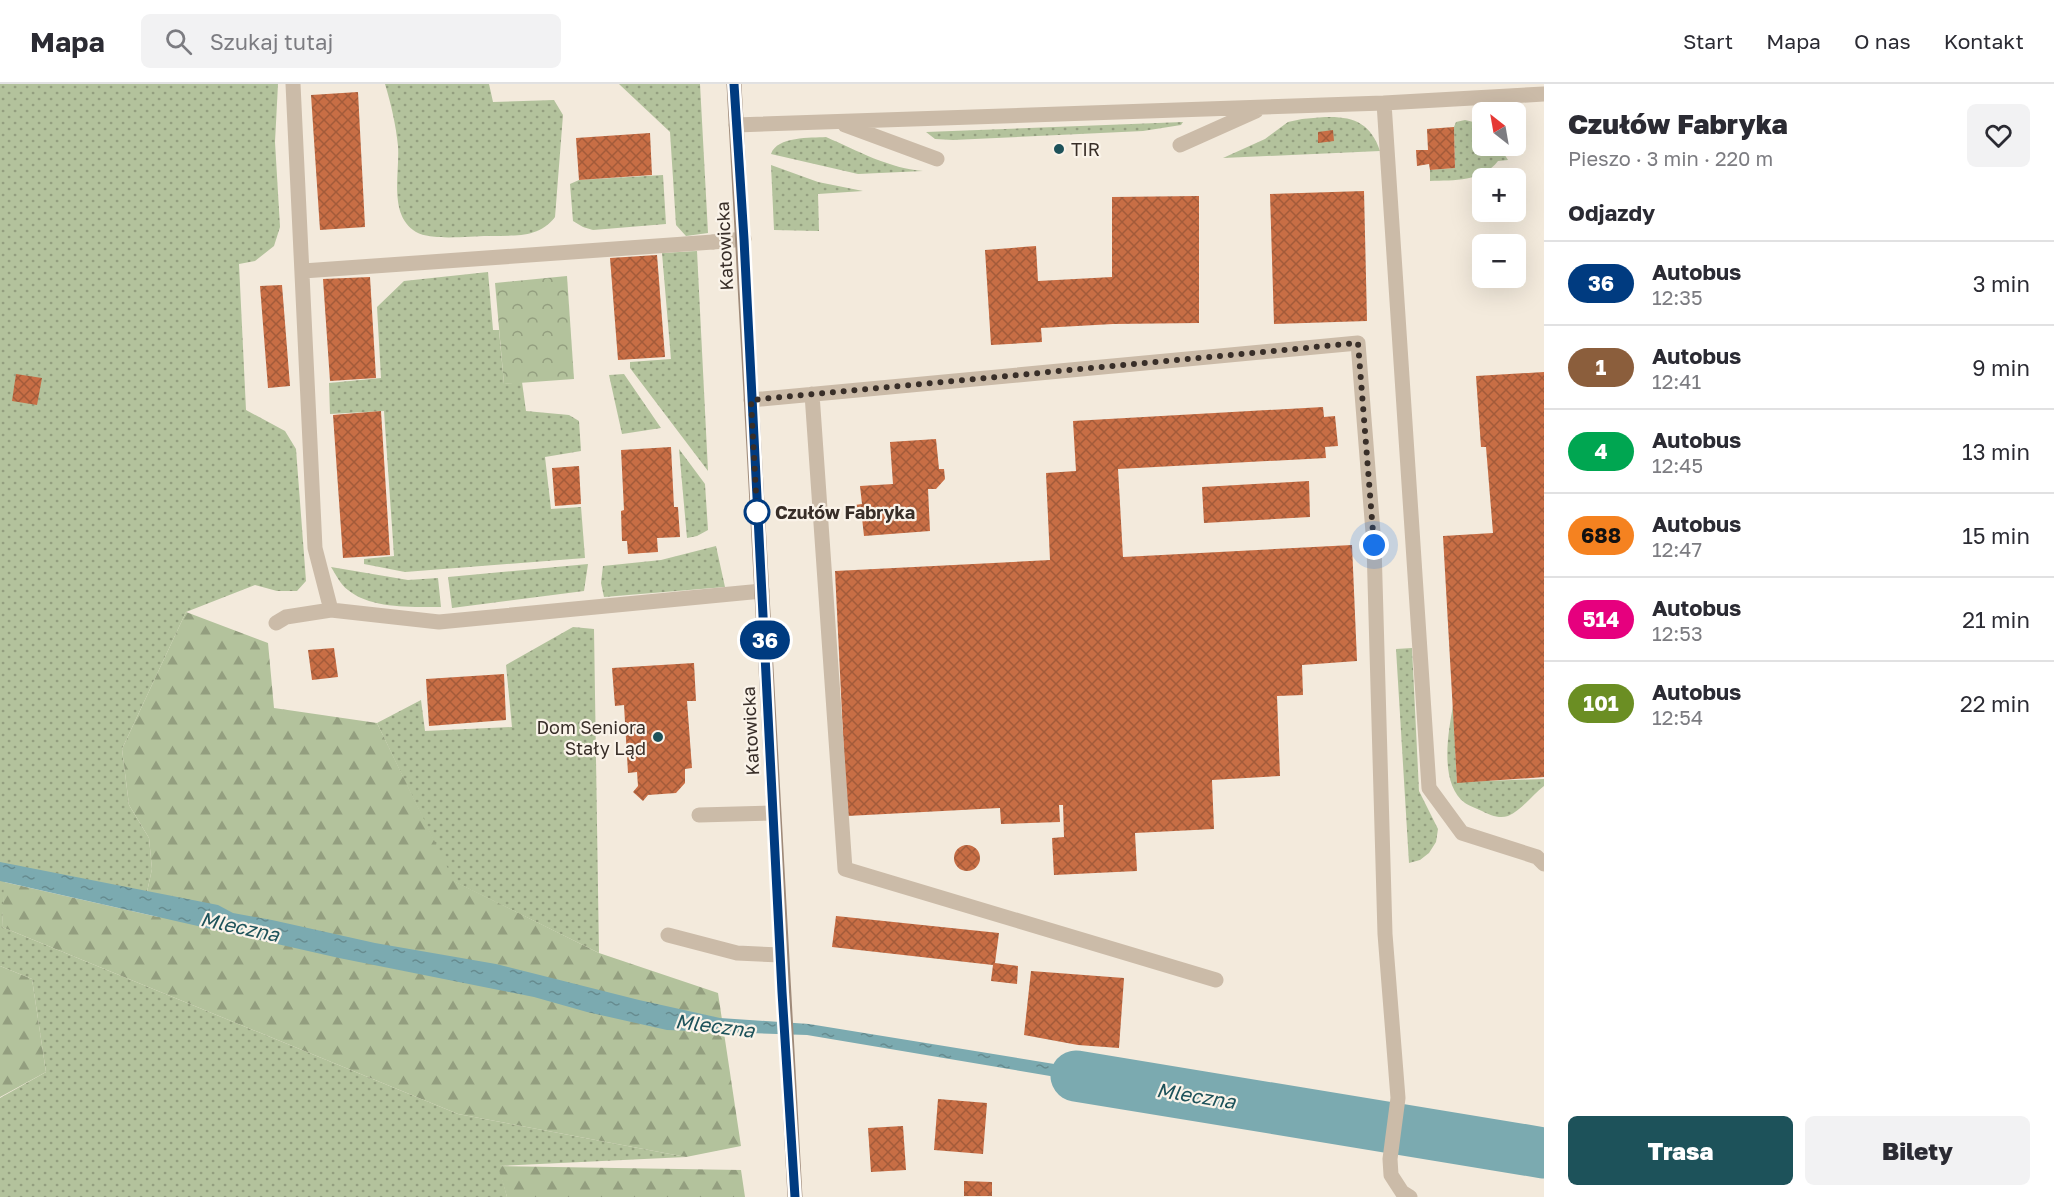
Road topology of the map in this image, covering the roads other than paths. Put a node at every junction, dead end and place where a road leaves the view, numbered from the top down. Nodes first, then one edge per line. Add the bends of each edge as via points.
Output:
1 (293, 84) edge
2 (734, 84) edge
3 (1544, 94) edge
4 (1384, 103) junction
5 (1264, 107) junction
6 (837, 122) junction
7 (736, 125) junction
8 (1180, 145) dead end
9 (937, 159) dead end
10 (744, 239) junction
11 (303, 271) junction
12 (812, 394) junction
13 (751, 400) junction
14 (762, 591) junction
15 (331, 610) junction
16 (276, 623) dead end
17 (773, 813) junction
18 (699, 815) dead end
19 (1544, 864) edge
20 (668, 935) dead end
21 (781, 955) junction
22 (1216, 980) dead end
23 (795, 1197) edge
24 (1410, 1197) edge

1 - 11 street
2 - 7 main road, Katowicka
3 - 4 street
4 - 5 street
4 - 19 street via 1429,788 1462,833 1537,856
5 - 6 street
5 - 8 street
6 - 7 street
6 - 9 street
7 - 10 main road, Katowicka
10 - 11 street
10 - 13 main road, Katowicka
11 - 15 street via 315,548
12 - 13 street
12 - 22 street via 845,869
12 - 24 street via 1358,343 1374,545 1385,934 1398,1098 1390,1159 1391,1175
13 - 14 main road, Katowicka
14 - 15 street via 439,622
14 - 17 main road, Katowicka
15 - 16 street via 286,617
17 - 18 street
17 - 21 main road, Katowicka
20 - 21 street via 737,953
21 - 23 main road, Katowicka

